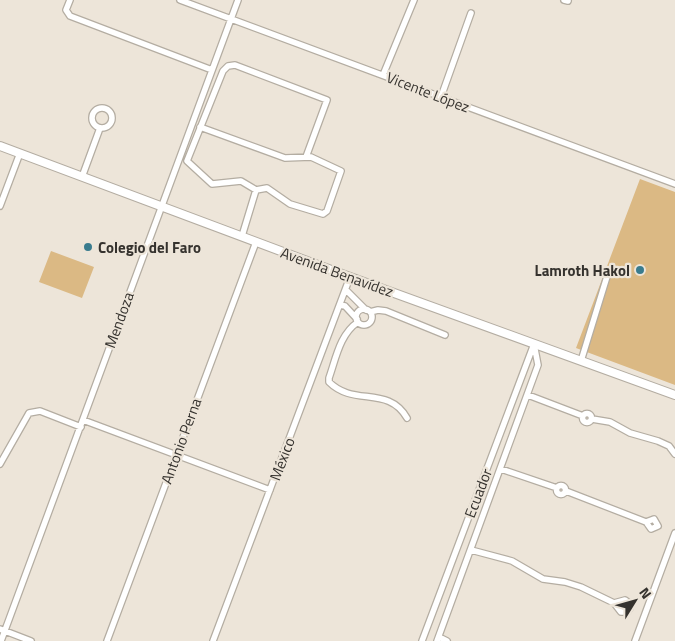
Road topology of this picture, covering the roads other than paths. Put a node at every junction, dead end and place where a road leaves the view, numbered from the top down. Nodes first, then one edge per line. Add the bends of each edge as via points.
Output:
1 (70, 0) edge
2 (180, 0) edge
3 (238, 0) edge
4 (414, 0) edge
5 (472, 13) dead end
6 (231, 18) junction
7 (212, 70) junction
8 (383, 75) junction
9 (441, 97) junction
10 (200, 127) junction
11 (100, 128) dead end
12 (0, 146) edge
13 (20, 153) junction
14 (306, 157) junction
15 (82, 177) junction
16 (675, 184) edge
17 (256, 190) junction
18 (0, 206) edge
19 (161, 206) junction
20 (242, 236) junction
21 (256, 242) junction
22 (609, 270) dead end
23 (350, 277) junction
24 (346, 290) junction
25 (340, 305) junction
26 (368, 311) junction
27 (358, 320) junction
28 (445, 335) dead end
29 (534, 344) junction
30 (581, 361) junction
31 (528, 394) junction
32 (675, 395) edge
33 (407, 418) dead end
34 (83, 420) junction
35 (80, 427) junction
36 (672, 446) edge
37 (675, 454) edge
38 (176, 455) junction
39 (0, 464) edge
40 (501, 469) junction
41 (270, 490) junction
42 (646, 522) dead end
43 (675, 533) edge
44 (471, 550) junction
45 (614, 603) dead end
46 (2, 630) edge
47 (438, 639) edge
48 (1, 641) edge
49 (31, 641) edge
50 (107, 641) edge
51 (213, 641) edge
52 (422, 641) edge
53 (446, 641) edge
54 (635, 641) edge

1 - 7 street via 66,10 70,16
2 - 6 street, Vicente López
3 - 6 street, Mendoza
4 - 8 street
5 - 9 street
6 - 7 street, Mendoza
6 - 8 street, Vicente López
7 - 19 street, Mendoza
8 - 9 street, Vicente López
9 - 16 street, Vicente López
10 - 14 street via 285,158
10 - 14 street via 223,70 235,65 327,100
10 - 17 street via 187,158 189,164 212,184 241,181
11 - 15 street
12 - 13 main road, Avenida Benavídez
13 - 15 main road, Avenida Benavídez
13 - 18 street
14 - 17 street via 341,170 325,214 300,208 267,188
15 - 19 main road, Avenida Benavídez
17 - 20 street
19 - 20 main road, Avenida Benavídez
19 - 34 street, Mendoza
20 - 21 main road, Avenida Benavídez
21 - 23 main road, Avenida Benavídez
21 - 38 street, Antonio Perna
22 - 30 street
23 - 24 street, México
23 - 29 main road, Avenida Benavídez
24 - 25 street, México
24 - 26 street
25 - 27 street
25 - 41 street, México
26 - 27 street via 359,312
26 - 27 street via 372,320 369,324 362,325
26 - 28 street via 386,312
27 - 33 street via 348,328 329,382 358,396 389,400
29 - 30 main road, Avenida Benavídez
29 - 31 street via 538,365
29 - 52 street, Ecuador
30 - 32 main road, Avenida Benavídez
31 - 36 street via 583,416 586,422 592,419 610,422 630,433
31 - 40 street
34 - 35 street, Mendoza
34 - 38 street
35 - 39 street via 40,411 28,412
35 - 46 street, Mendoza
36 - 37 street
38 - 41 street
38 - 50 street, Antonio Perna
40 - 42 street via 557,488 560,494 566,491
40 - 44 street
41 - 51 street, México
43 - 54 street
44 - 45 street via 512,561 543,579 572,583
44 - 47 street
46 - 48 street, Mendoza
46 - 49 street
47 - 53 street

